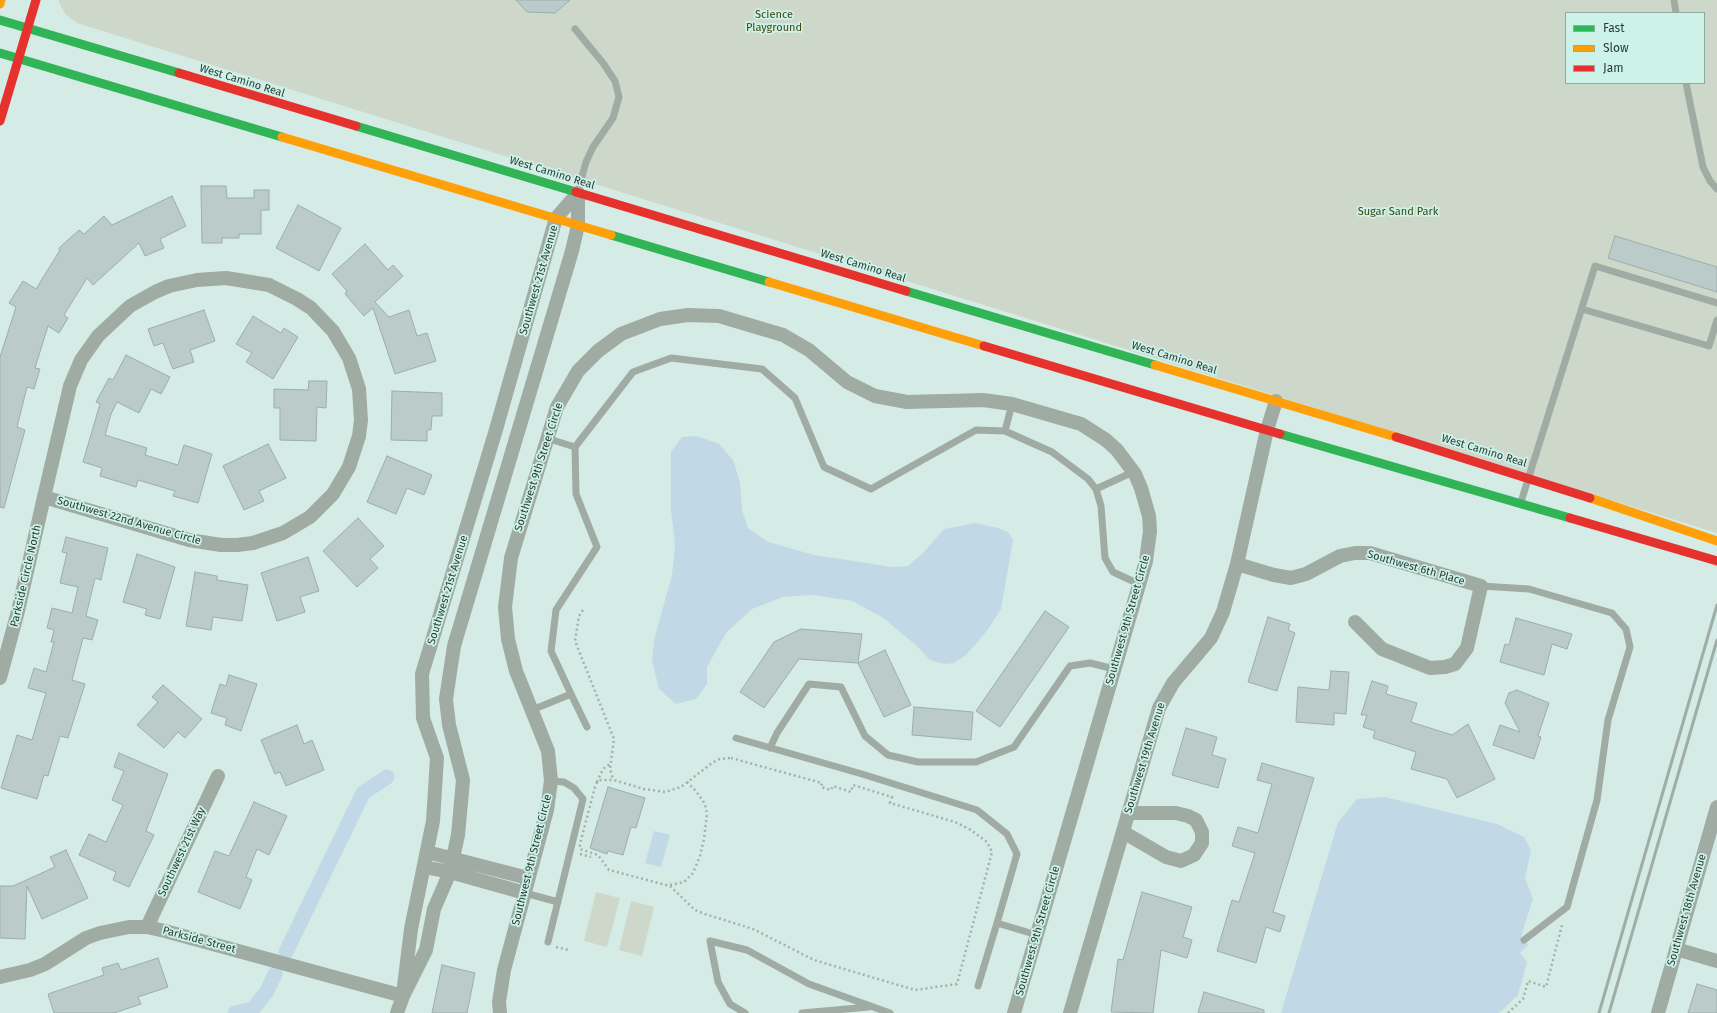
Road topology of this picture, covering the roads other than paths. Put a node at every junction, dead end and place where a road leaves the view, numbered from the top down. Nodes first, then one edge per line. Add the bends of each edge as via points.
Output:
1 (1, 0) edge
2 (36, 0) edge
3 (1674, 0) edge
4 (0, 4) edge
5 (1676, 12) edge
6 (0, 20) edge
7 (28, 29) junction
8 (575, 29) dead end
9 (0, 53) edge
10 (19, 58) junction
11 (1686, 84) edge
12 (0, 121) edge
13 (1717, 189) edge
14 (578, 193) junction
15 (556, 218) junction
16 (578, 225) junction
17 (1717, 303) edge
18 (1582, 309) junction
19 (1717, 320) edge
20 (1276, 401) junction
21 (1012, 404) junction
22 (1267, 430) junction
23 (1006, 431) junction
24 (546, 438) junction
25 (575, 447) junction
26 (1133, 472) junction
27 (1530, 478) junction
28 (1096, 489) junction
29 (44, 497) junction
30 (1521, 504) junction
31 (1717, 541) edge
32 (1717, 561) edge
33 (1237, 564) junction
34 (1139, 584) junction
35 (1481, 586) junction
36 (1355, 622) dead end
37 (1114, 669) junction
38 (0, 678) edge
39 (571, 694) junction
40 (532, 710) junction
41 (588, 727) dead end
42 (736, 738) dead end
43 (770, 748) junction
44 (218, 776) dead end
45 (551, 781) junction
46 (1717, 807) edge
47 (1128, 813) junction
48 (1123, 832) junction
49 (427, 852) junction
50 (451, 865) junction
51 (424, 866) junction
52 (528, 878) junction
53 (524, 893) junction
54 (558, 902) junction
55 (997, 923) junction
56 (147, 927) junction
57 (1037, 935) junction
58 (1524, 940) dead end
59 (548, 942) dead end
60 (1676, 949) junction
61 (1717, 961) edge
62 (0, 977) edge
63 (978, 986) dead end
64 (403, 996) junction
65 (871, 1006) junction
66 (397, 1013) edge
67 (500, 1013) edge
68 (745, 1013) edge
69 (802, 1013) edge
70 (890, 1013) edge
71 (1014, 1013) edge
72 (1070, 1013) edge
73 (1658, 1013) edge

1 - 4 street
2 - 7 street
3 - 5 lane
6 - 7 street, West Camino Real
7 - 10 street
7 - 14 street, West Camino Real
8 - 14 lane via 615,81 619,98 614,118 593,147 586,162
9 - 10 street
10 - 12 street
10 - 15 street
11 - 13 lane via 1703,167
14 - 15 street, Southwest 21st Avenue
14 - 16 street, Southwest 21st Avenue
14 - 20 street, West Camino Real
15 - 16 street
15 - 49 street, Southwest 21st Avenue via 495,433 422,674 423,718 437,758 433,821
16 - 22 street
16 - 50 street, Southwest 21st Avenue via 454,646 446,699 449,725 463,780 461,815
17 - 18 lane via 1595,266
18 - 19 lane via 1709,346
18 - 27 lane
20 - 22 street, Southwest 19th Avenue
20 - 27 street, West Camino Real
21 - 23 lane
21 - 24 street, Southwest 9th Street Circle via 983,400 907,402 876,396 847,382 809,350 782,335 719,316 674,316 646,323 621,334 598,350 566,388
21 - 26 street, Southwest 9th Street Circle via 1067,419 1094,432 1117,450
22 - 30 street
22 - 33 street, Southwest 19th Avenue
23 - 25 lane via 976,430 871,489 824,466 795,398 762,369 671,358 633,372
23 - 28 lane via 1052,452 1088,479
24 - 25 lane
24 - 40 street, Southwest 9th Street Circle via 511,558 506,591 506,623 511,655
25 - 39 lane via 576,494 597,547 556,610 551,651
26 - 28 lane
26 - 34 street, Southwest 9th Street Circle via 1146,502 1150,531 1146,561
27 - 30 lane
27 - 31 street, West Camino Real
28 - 34 lane via 1101,506 1105,558 1113,572
29 - 29 street, Southwest 22nd Avenue Circle via 205,543 247,544 283,533 297,526 333,494 355,452 361,420 359,389 349,358 333,330 310,308 269,285 240,279 211,278 183,282 155,292 130,306 113,320 98,336 82,360 66,400
29 - 38 street, Parkside Circle North
30 - 32 street
33 - 35 street, Southwest 6th Place via 1290,578 1306,574 1340,556 1370,553
33 - 47 street, Southwest 19th Avenue via 1223,612 1214,632 1203,650 1172,683 1159,708
34 - 37 street, Southwest 9th Street Circle
35 - 36 street via 1467,648 1455,664 1445,667 1430,668 1382,649
35 - 58 lane via 1529,589 1612,613 1626,629 1630,647 1608,720 1597,800 1567,907
37 - 43 lane via 1090,664 1070,666 1014,747 976,762 918,762 888,755 864,736 841,687 809,684
37 - 57 street, Southwest 9th Street Circle
39 - 40 lane
39 - 41 lane
40 - 45 street, Southwest 9th Street Circle via 548,751
42 - 43 lane
43 - 55 lane via 977,810 1007,834 1017,854
44 - 56 street, Southwest 21st Way
45 - 52 street, Southwest 9th Street Circle via 547,810
45 - 54 lane via 564,782 584,799
46 - 60 street, Southwest 18th Avenue
47 - 48 street, Southwest 19th Avenue
47 - 48 street via 1176,813 1188,816 1196,820 1202,832 1202,843 1194,855 1181,861 1166,857
48 - 72 street, Southwest 19th Avenue
49 - 50 street
49 - 51 street, Southwest 21st Avenue
50 - 51 street
50 - 52 street
50 - 53 street
50 - 64 street, Southwest 21st Avenue via 434,909 426,950
51 - 64 street, Southwest 21st Avenue via 411,929
52 - 53 street, Southwest 9th Street Circle
53 - 54 lane
53 - 67 street, Southwest 9th Street Circle via 501,981
54 - 59 lane
55 - 57 lane
55 - 63 lane
56 - 62 street, Parkside Street via 128,927 100,933 86,938 45,964
56 - 64 street, Parkside Street
57 - 71 street, Southwest 9th Street Circle
60 - 61 street
60 - 73 street, Southwest 18th Avenue
64 - 66 street, Southwest 21st Avenue
65 - 68 lane via 809,984 747,950 710,940 718,982 730,1004
65 - 69 lane
65 - 70 lane

